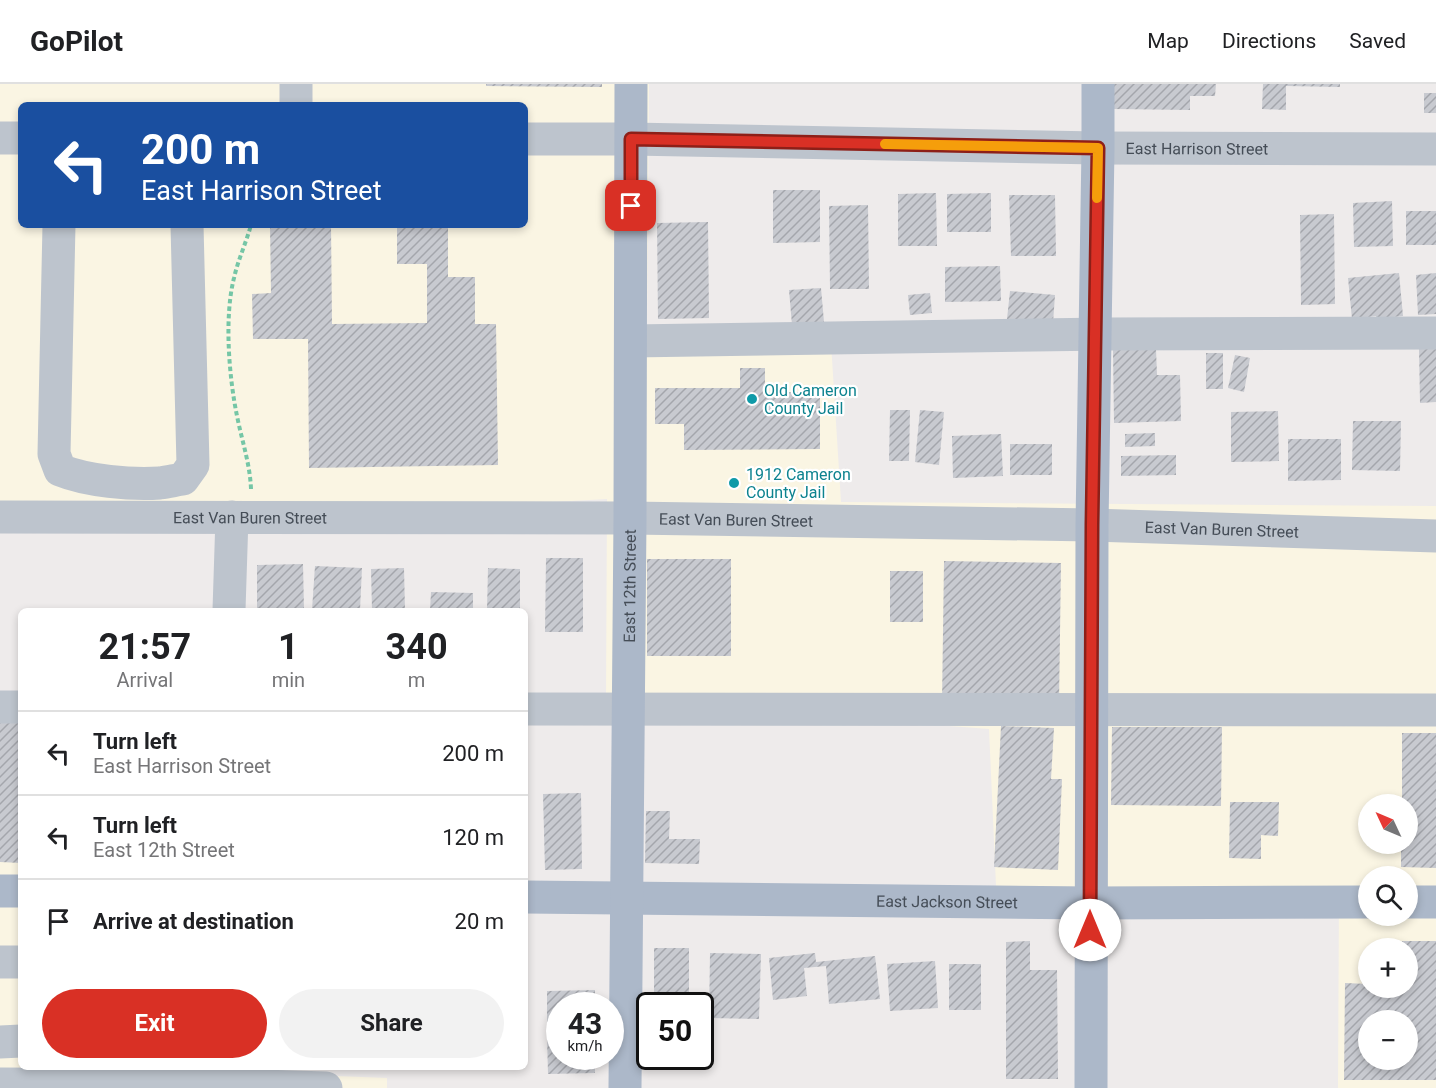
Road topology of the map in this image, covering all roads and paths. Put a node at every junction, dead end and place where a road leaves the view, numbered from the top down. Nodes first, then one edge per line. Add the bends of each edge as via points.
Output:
1 (296, 84) edge
2 (632, 84) edge
3 (1098, 84) edge
4 (296, 102) edge
5 (0, 138) edge
6 (18, 138) edge
7 (528, 139) edge
8 (631, 139) junction
9 (1098, 148) junction
10 (1436, 149) edge
11 (59, 228) edge
12 (187, 228) edge
13 (250, 228) edge
14 (1436, 333) edge
15 (1095, 334) junction
16 (631, 341) junction
17 (127, 482) junction
18 (0, 517) edge
19 (127, 517) junction
20 (241, 517) junction
21 (630, 518) junction
22 (1092, 525) junction
23 (1436, 536) edge
24 (230, 608) edge
25 (0, 707) edge
26 (18, 707) edge
27 (628, 709) junction
28 (1091, 709) junction
29 (528, 710) edge
30 (1436, 710) edge
31 (0, 891) edge
32 (18, 891) edge
33 (528, 897) edge
34 (627, 899) junction
35 (1358, 902) edge
36 (1418, 902) edge
37 (1436, 902) edge
38 (1090, 903) junction
39 (0, 962) edge
40 (18, 962) edge
41 (18, 1041) edge
42 (0, 1042) edge
43 (228, 1080) edge
44 (0, 1084) edge
45 (326, 1088) edge
46 (625, 1088) edge
47 (1091, 1088) edge

1 - 4 street
2 - 8 main road, East 12th Street
3 - 9 main road
5 - 6 street
7 - 8 street, East Harrison Street
8 - 9 street, East Harrison Street
8 - 16 main road, East 12th Street
9 - 10 street, East Harrison Street
9 - 15 main road
11 - 17 street via 54,454 60,470 75,476
12 - 17 street via 193,465 183,479
13 - 20 path via 234,278 228,319 237,416 251,486
14 - 15 street
15 - 16 street
15 - 22 main road
16 - 21 main road, East 12th Street
17 - 19 street
18 - 19 street, East Van Buren Street
19 - 20 street, East Van Buren Street
20 - 21 street, East Van Buren Street
20 - 24 street
21 - 22 street, East Van Buren Street
21 - 27 main road, East 12th Street
22 - 23 street, East Van Buren Street
22 - 28 main road
25 - 26 street
27 - 28 street
27 - 29 street
27 - 34 main road, East 12th Street
28 - 30 street
28 - 38 main road
31 - 32 main road
33 - 34 main road, East Jackson Street
34 - 38 main road, East Jackson Street
34 - 46 main road, East 12th Street
35 - 38 main road, East Jackson Street
36 - 37 main road
38 - 47 main road
39 - 40 street
41 - 42 street
43 - 44 street
43 - 45 street

